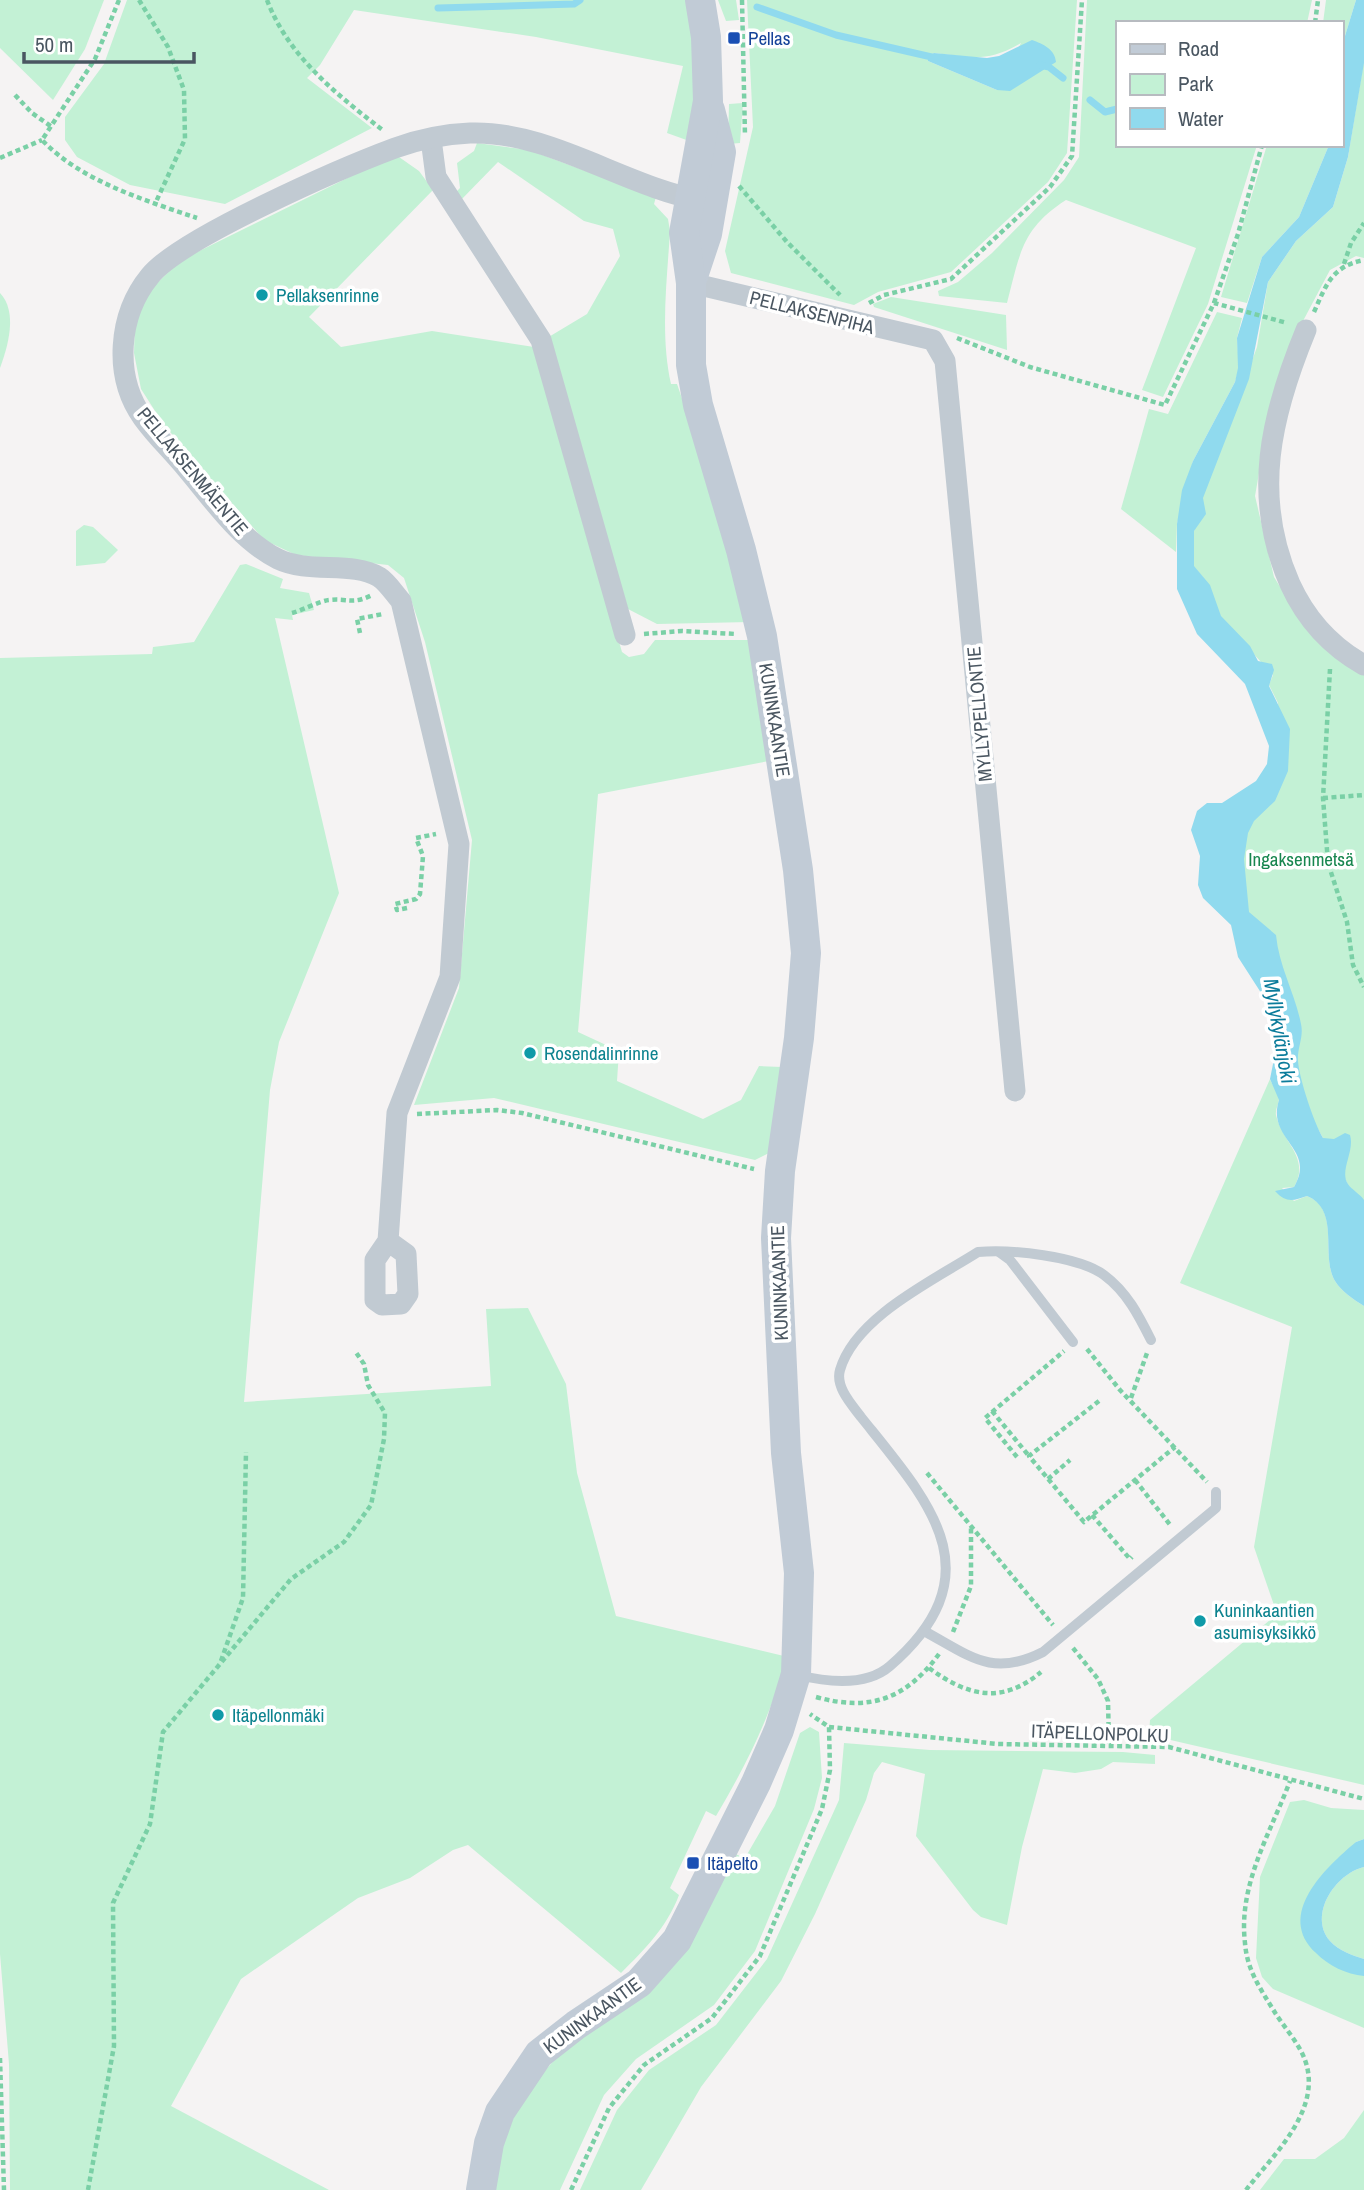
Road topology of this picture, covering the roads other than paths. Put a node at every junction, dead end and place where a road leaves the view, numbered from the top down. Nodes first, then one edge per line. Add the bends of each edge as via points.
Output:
1 (700, 0) edge
2 (431, 139) junction
3 (701, 200) junction
4 (691, 283) junction
5 (1306, 330) road end
6 (940, 337) joint
7 (625, 635) road end
8 (1364, 665) edge
9 (1015, 1091) dead end
10 (388, 1241) dead end
11 (997, 1250) junction
12 (1151, 1340) road end
13 (1073, 1342) road end
14 (1216, 1492) road end
15 (923, 1631) junction
16 (796, 1674) junction
17 (481, 2190) edge

1 - 3 main road, KUNINKAANTIE via 708,102 721,152
2 - 3 street, PELLAKSENMÄENTIE via 470,133 508,137
2 - 7 street via 436,177 541,340
2 - 10 street, PELLAKSENMÄENTIE via 397,148 297,191 169,258 150,276 129,312 122,351 128,386 142,417 260,549 281,561 306,567 367,572 381,578 401,601 459,844 450,977 397,1113
3 - 4 main road, KUNINKAANTIE via 707,234
4 - 6 street, PELLAKSENPIHA
4 - 16 main road, KUNINKAANTIE via 691,365 762,636 799,870 806,953 776,1238 786,1453 799,1573
5 - 8 street via 1283,391 1268,461 1268,510 1276,553 1300,606 1331,644
6 - 9 street, MYLLYPELLONTIE via 946,361
11 - 12 lane via 1047,1255 1102,1274 1131,1303
11 - 13 lane via 1010,1260
11 - 15 lane via 978,1252 881,1315 855,1339 839,1373 845,1396 923,1495 940,1529 946,1572 935,1612
14 - 15 lane via 1216,1508 1043,1652 1022,1664 994,1665
15 - 16 lane via 884,1671 850,1681
16 - 17 main road, KUNINKAANTIE via 756,1783 677,1940 639,1983 539,2054 500,2112

